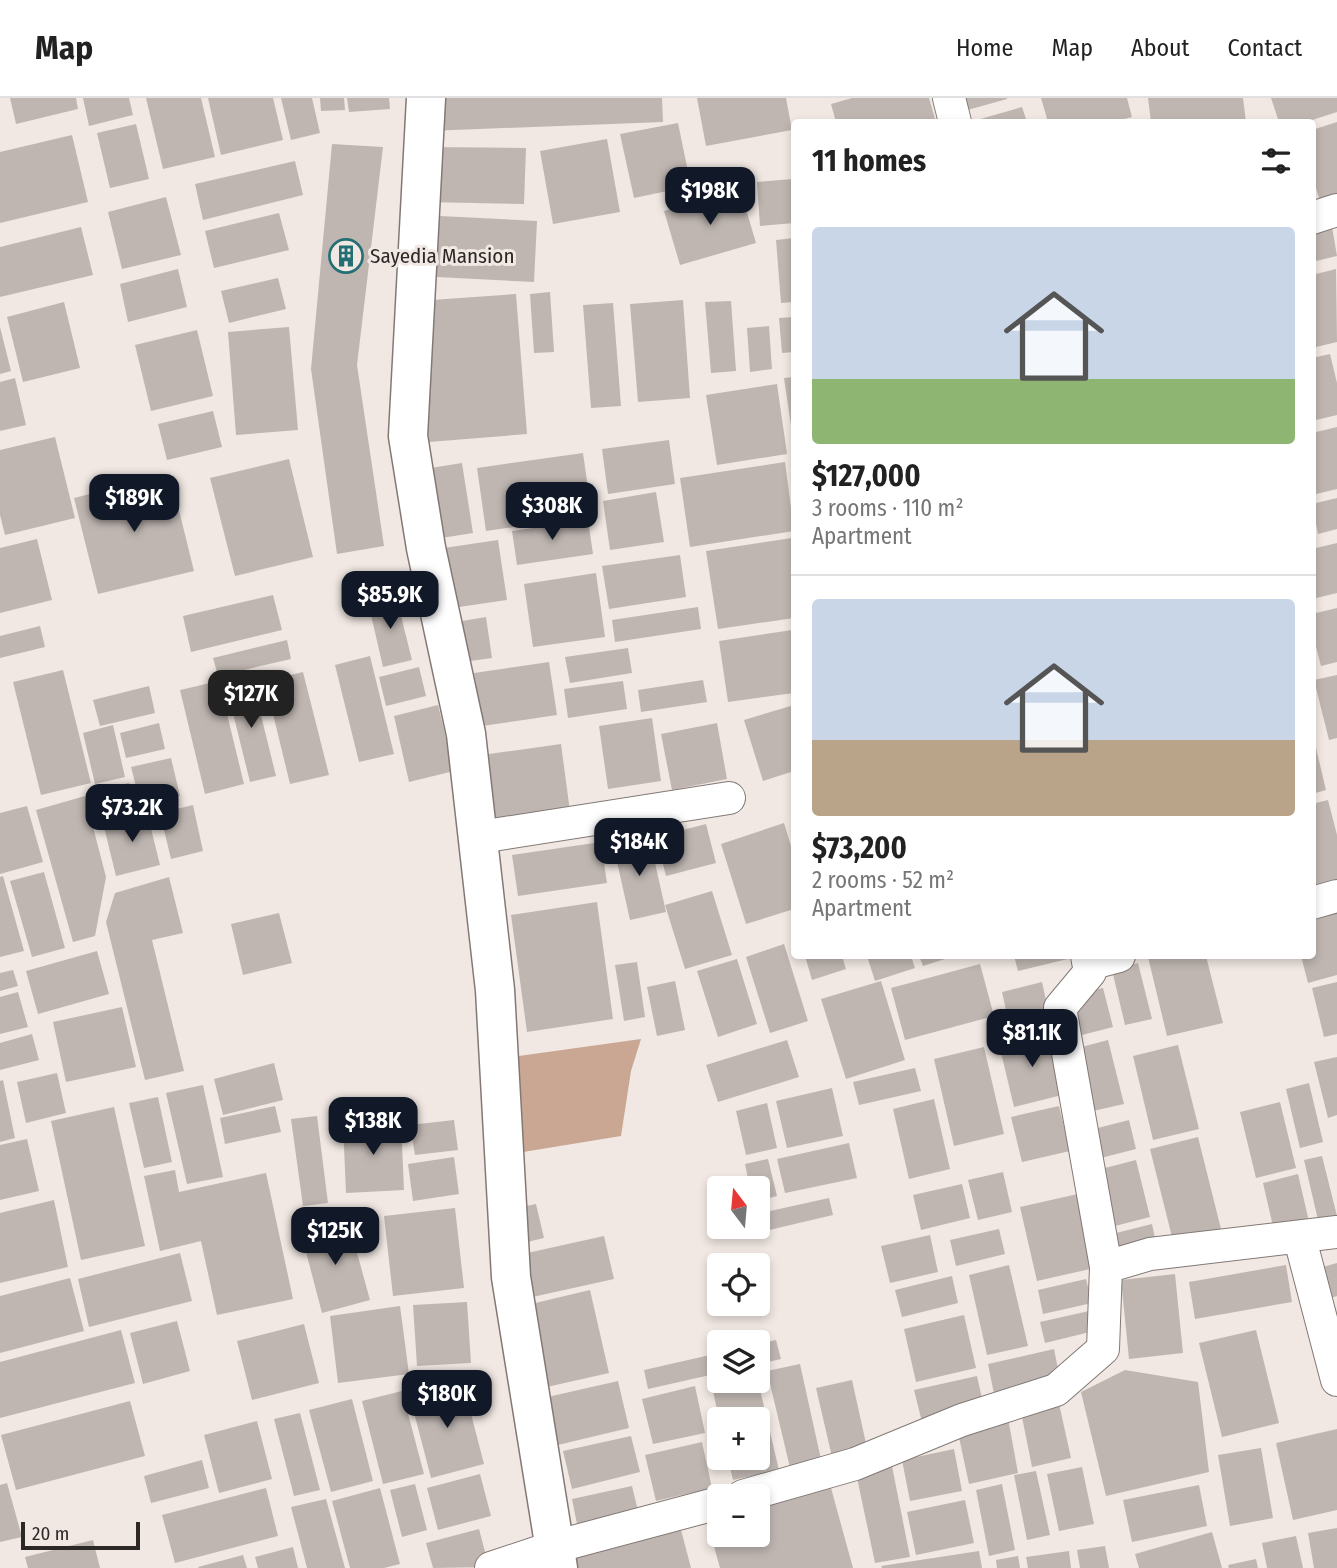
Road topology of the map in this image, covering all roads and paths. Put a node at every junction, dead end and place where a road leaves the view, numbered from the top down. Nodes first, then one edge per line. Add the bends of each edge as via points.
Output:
1 (426, 98) edge
2 (949, 98) edge
3 (954, 119) edge
4 (1337, 210) edge
5 (1316, 217) edge
6 (729, 798) dead end
7 (480, 836) junction
8 (1337, 896) edge
9 (1316, 902) edge
10 (1088, 960) edge
11 (1337, 1232) edge
12 (1300, 1239) junction
13 (1106, 1267) junction
14 (1337, 1380) edge
15 (770, 1488) edge
16 (707, 1507) edge
17 (556, 1558) edge
18 (491, 1568) edge

1 - 7 street via 408,436 426,548 467,734
2 - 3 street
4 - 5 street
6 - 7 street
7 - 17 street via 495,990 511,1277
8 - 9 street
10 - 13 street via 1090,972 1060,1008
11 - 12 street
12 - 13 street via 1150,1254
12 - 14 street
13 - 15 street via 1103,1349 1056,1390 962,1420 855,1464
16 - 17 street
17 - 18 street

